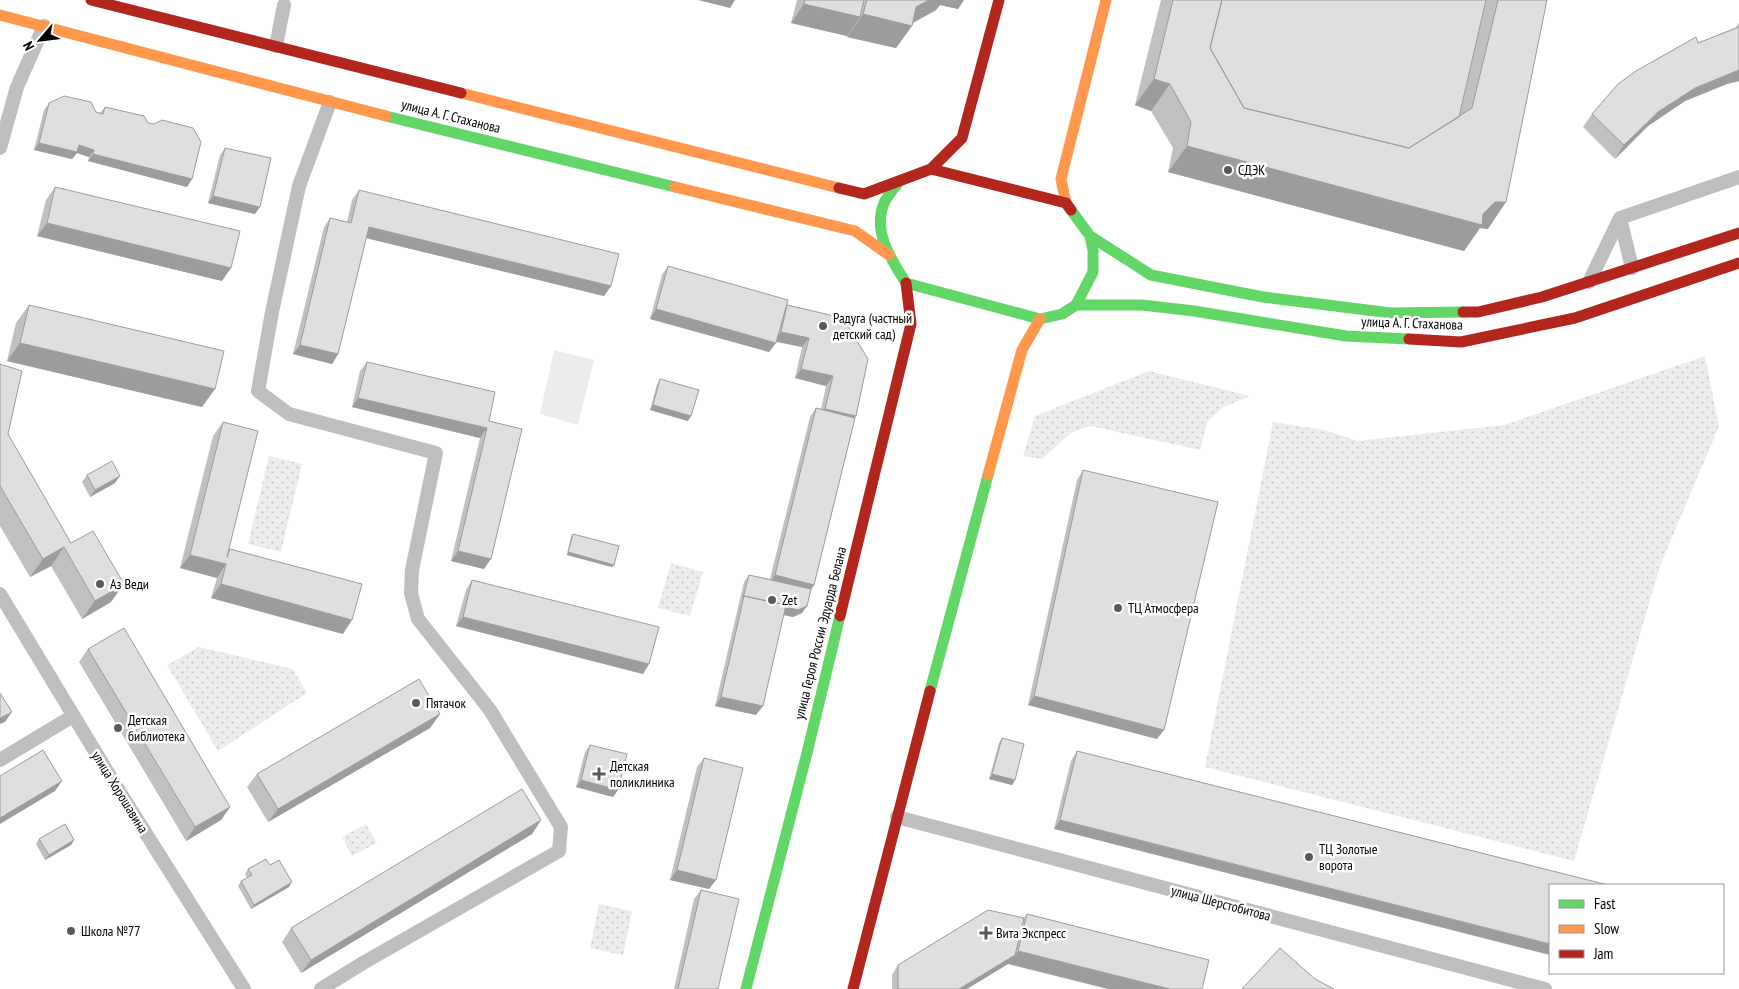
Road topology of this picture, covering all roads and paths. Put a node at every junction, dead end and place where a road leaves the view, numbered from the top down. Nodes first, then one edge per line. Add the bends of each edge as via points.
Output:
1 (91, 0) edge
2 (999, 0) edge
3 (1106, 0) edge
4 (284, 5) dead end
5 (0, 15) edge
6 (44, 26) junction
7 (276, 46) junction
8 (330, 102) junction
9 (0, 148) edge
10 (931, 169) junction
11 (1739, 177) edge
12 (899, 182) junction
13 (1066, 203) junction
14 (1620, 218) junction
15 (1739, 234) edge
16 (1090, 236) junction
17 (889, 255) junction
18 (1739, 263) edge
19 (1632, 268) junction
20 (906, 282) junction
21 (1589, 282) junction
22 (1076, 305) junction
23 (1040, 319) junction
24 (0, 594) edge
25 (73, 716) junction
26 (0, 760) edge
27 (897, 817) junction
28 (244, 989) edge
29 (321, 989) edge
30 (746, 989) edge
31 (854, 989) edge
32 (1545, 989) edge

1 - 7 main road, улица А. Г. Стаханова
2 - 10 main road via 962,138
3 - 13 main road via 1061,179
4 - 7 street
5 - 6 main road, улица А. Г. Стаханова
6 - 8 main road, улица А. Г. Стаханова
6 - 9 street via 17,87
7 - 12 main road, улица А. Г. Стаханова via 864,194
8 - 17 main road, улица А. Г. Стаханова via 855,231
8 - 29 street via 299,186 258,391 289,414 436,453 412,570 411,593 418,620 490,710 561,826 559,851
10 - 12 main road, улица А. Г. Стаханова
10 - 13 main road
11 - 14 street
12 - 17 main road via 883,204 878,229
13 - 16 main road
14 - 19 street
14 - 21 street
15 - 19 main road, улица А. Г. Стаханова
16 - 21 main road, улица А. Г. Стаханова via 1151,275 1263,297 1391,313 1478,312
16 - 22 main road via 1093,272
17 - 20 main road
18 - 22 main road, улица А. Г. Стаханова via 1575,318 1460,342 1346,336 1142,305
19 - 21 main road, улица А. Г. Стаханова
20 - 23 main road
20 - 30 main road, улица Героя России Эдуарда Белана via 911,324
22 - 23 main road via 1062,314
23 - 27 main road via 1022,350
24 - 25 street, улица Хорошавина
25 - 26 street
25 - 28 street, улица Хорошавина
27 - 31 main road
27 - 32 street, улица Шерстобитова

